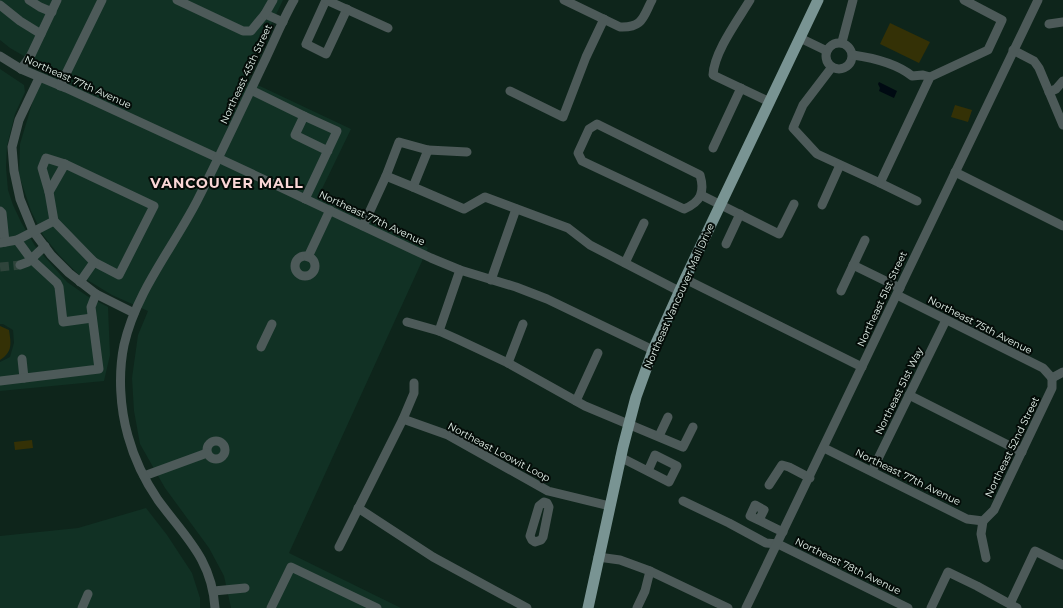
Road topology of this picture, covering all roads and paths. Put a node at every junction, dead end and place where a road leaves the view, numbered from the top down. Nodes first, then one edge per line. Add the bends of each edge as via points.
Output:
1 (30, 0) edge
2 (57, 0) edge
3 (102, 0) edge
4 (177, 0) edge
5 (273, 0) edge
6 (294, 0) edge
7 (326, 0) edge
8 (564, 0) edge
9 (652, 0) edge
10 (738, 0) edge
11 (818, 0) edge
12 (853, 0) edge
13 (964, 0) edge
14 (1038, 0) edge
15 (748, 2) edge
16 (193, 3) edge
17 (0, 5) edge
18 (348, 9) junction
19 (52, 12) junction
20 (265, 14) junction
21 (604, 19) junction
22 (283, 22) junction
23 (1063, 22) edge
24 (1049, 24) dead end
25 (388, 28) dead end
26 (41, 34) junction
27 (800, 38) junction
28 (842, 42) junction
29 (1013, 50) junction
30 (827, 51) junction
31 (853, 55) junction
32 (0, 56) edge
33 (832, 67) junction
34 (21, 69) junction
35 (930, 77) junction
36 (39, 78) junction
37 (1063, 81) edge
38 (60, 86) junction
39 (741, 88) junction
40 (251, 90) junction
41 (510, 91) dead end
42 (1049, 92) junction
43 (770, 102) junction
44 (304, 116) junction
45 (1063, 125) edge
46 (713, 148) dead end
47 (428, 150) junction
48 (328, 151) junction
49 (467, 152) dead end
50 (218, 158) junction
51 (65, 164) junction
52 (840, 165) junction
53 (955, 172) junction
54 (386, 176) junction
55 (880, 184) junction
56 (413, 187) junction
57 (49, 192) junction
58 (701, 195) junction
59 (305, 199) junction
60 (917, 201) dead end
61 (720, 204) junction
62 (794, 204) dead end
63 (822, 205) dead end
64 (516, 209) junction
65 (330, 210) junction
66 (0, 211) edge
67 (740, 214) junction
68 (54, 221) junction
69 (644, 223) dead end
70 (363, 226) junction
71 (1063, 226) edge
72 (33, 231) junction
73 (17, 240) junction
74 (865, 240) dead end
75 (3, 242) edge
76 (726, 244) dead end
77 (45, 246) junction
78 (308, 257) dead end
79 (31, 259) junction
80 (94, 262) junction
81 (625, 263) junction
82 (20, 265) tunnel mouth
83 (853, 265) junction
84 (460, 270) junction
85 (685, 279) junction
86 (491, 280) junction
87 (80, 282) junction
88 (680, 291) junction
89 (898, 291) junction
90 (841, 292) dead end
91 (96, 294) junction
92 (134, 313) junction
93 (92, 318) junction
94 (946, 320) junction
95 (407, 322) dead end
96 (272, 324) dead end
97 (523, 324) dead end
98 (438, 331) junction
99 (261, 347) dead end
100 (653, 350) junction
101 (598, 353) dead end
102 (22, 359) dead end
103 (508, 363) junction
104 (862, 367) junction
105 (1063, 372) edge
106 (24, 378) junction
107 (1052, 378) junction
108 (0, 381) edge
109 (414, 383) dead end
110 (909, 396) junction
111 (576, 401) junction
112 (668, 417) dead end
113 (403, 419) junction
114 (629, 424) junction
115 (693, 427) dead end
116 (659, 436) junction
117 (824, 448) junction
118 (1022, 452) junction
119 (207, 453) dead end
120 (620, 457) junction
121 (648, 471) dead end
122 (872, 471) junction
123 (144, 476) junction
124 (810, 478) junction
125 (769, 485) dead end
126 (548, 491) junction
127 (683, 501) dead end
128 (546, 502) junction
129 (610, 506) junction
130 (358, 508) junction
131 (535, 519) junction
132 (759, 520) dead end
133 (983, 521) junction
134 (546, 522) junction
135 (783, 532) junction
136 (778, 544) junction
137 (339, 547) dead end
138 (598, 557) junction
139 (986, 558) dead end
140 (1063, 564) edge
141 (650, 571) junction
142 (245, 588) dead end
143 (214, 592) junction
144 (88, 594) dead end
145 (1013, 606) edge
146 (82, 608) edge
147 (215, 608) edge
148 (271, 608) edge
149 (378, 608) edge
150 (527, 608) edge
151 (588, 608) edge
152 (637, 608) edge
153 (728, 608) edge
154 (746, 608) edge
155 (908, 608) edge
156 (932, 608) edge

1 - 19 street
2 - 19 street
3 - 38 street
4 - 16 street
5 - 20 street
6 - 22 street, Northeast 45th Street
7 - 18 street
7 - 18 street via 306,44 326,54
8 - 21 street
9 - 21 street via 637,25 620,27
10 - 15 street
11 - 27 main road, Northeast Vancouver Mall Drive
12 - 28 street
13 - 35 street via 1002,20 988,50
14 - 29 street, Northeast 51st Street
15 - 39 street via 723,44 713,69 713,75
16 - 20 street via 243,31 251,31
17 - 26 street
18 - 25 street
19 - 26 street
20 - 22 street
21 - 41 street via 563,117
22 - 40 street, Northeast 45th Street
23 - 24 street
26 - 34 street
27 - 30 street
27 - 43 main road, Northeast Vancouver Mall Drive
28 - 30 street via 833,44
28 - 31 street via 850,47
29 - 42 street via 1034,61
29 - 53 street, Northeast 51st Street
30 - 33 street via 826,60
31 - 33 street via 846,67
31 - 35 street via 874,58 912,76
32 - 34 street, Northeast 77th Avenue
33 - 52 street via 803,105 793,128 817,154
34 - 36 street, Northeast 77th Avenue
35 - 55 street
36 - 38 street, Northeast 77th Avenue
36 - 72 street via 18,120 12,147 20,199
37 - 42 street
38 - 50 street, Northeast 77th Avenue
39 - 43 street
39 - 46 street
40 - 44 street
40 - 50 street, Northeast 45th Street
42 - 45 street
43 - 61 main road, Northeast Vancouver Mall Drive
44 - 48 street via 295,135
44 - 48 street via 337,131
47 - 49 street
47 - 54 street via 399,142
47 - 56 street
48 - 59 street
50 - 59 street, Northeast 77th Avenue
50 - 92 street, Northeast 45th Street via 191,213 144,291
51 - 57 street
51 - 57 street via 46,158 42,168
51 - 80 street via 154,206 120,275
52 - 55 street
52 - 63 street
53 - 71 street
53 - 89 street, Northeast 51st Street
54 - 56 street
54 - 70 street
55 - 60 street
56 - 64 street via 464,209 485,197
57 - 68 street
58 - 58 street via 703,184 700,175 597,124 589,129 578,153 582,160 684,209 691,206
58 - 61 street
59 - 65 street, Northeast 77th Avenue
61 - 67 street
61 - 85 main road, Northeast Vancouver Mall Drive
62 - 67 street via 779,234
64 - 81 street via 568,228 590,245
64 - 86 street
65 - 70 street, Northeast 77th Avenue
65 - 78 street
66 - 75 street
67 - 76 street
68 - 72 street
68 - 80 street
69 - 81 street
70 - 84 street, Northeast 77th Avenue
72 - 73 street
72 - 77 street
73 - 75 street
73 - 79 street
74 - 83 street
77 - 79 street
77 - 87 street
79 - 82 street
79 - 93 street via 57,283 63,322
80 - 87 street
81 - 88 street
83 - 89 street, Northeast 75th Avenue
83 - 90 street
84 - 86 street, Northeast 77th Avenue
84 - 98 street
85 - 88 main road, Northeast Vancouver Mall Drive
85 - 104 street
86 - 100 street, Northeast 77th Avenue via 547,298
87 - 91 street
88 - 100 main road, Northeast Vancouver Mall Drive
89 - 94 street, Northeast 75th Avenue
89 - 104 street, Northeast 51st Street
91 - 92 street
91 - 93 street via 91,307
92 - 123 street, Northeast 45th Street via 124,346 120,378 122,409 128,436
93 - 106 street via 99,369
94 - 107 street, Northeast 75th Avenue via 1043,368
94 - 110 street, Northeast 51st Way
95 - 98 street
96 - 99 street
97 - 103 street
98 - 103 street
100 - 114 main road, Northeast Vancouver Mall Drive
101 - 111 street
102 - 106 street
103 - 111 street
104 - 117 street, Northeast 51st Street
105 - 107 street
106 - 108 street
107 - 118 street, Northeast 52nd Street via 1052,388
109 - 113 street via 414,393
110 - 118 street
110 - 122 street, Northeast 51st Way
111 - 114 street
112 - 116 street
113 - 126 street, Northeast Loowit Loop via 448,435
113 - 130 street
114 - 116 street
114 - 120 main road, Northeast Vancouver Mall Drive
115 - 116 street via 683,448
117 - 122 street, Northeast 77th Avenue
117 - 124 street, Northeast 51st Street
118 - 133 street, Northeast 52nd Street via 994,510
119 - 123 street
120 - 121 street
120 - 129 main road, Northeast Vancouver Mall Drive
122 - 133 street, Northeast 77th Avenue via 966,519
123 - 143 street, Northeast 45th Street via 158,499 198,550
124 - 125 street via 782,465
124 - 135 street, Northeast 51st Street
126 - 128 street
126 - 129 street, Northeast Loowit Loop
127 - 136 street, Northeast 78th Avenue via 766,543
128 - 131 street via 540,505
128 - 134 street via 549,507
129 - 138 main road, Northeast Vancouver Mall Drive
130 - 137 street
130 - 150 street via 433,557
131 - 134 street
131 - 134 street via 530,536 536,542 543,539
132 - 135 street
133 - 139 street via 982,534
135 - 136 street, Northeast 51st Street
136 - 154 street, Northeast 51st Street
136 - 155 street, Northeast 78th Avenue
138 - 141 street via 620,560
138 - 151 main road, Northeast Vancouver Mall Drive
140 - 145 street via 1035,551
141 - 152 street
141 - 153 street
142 - 143 street
143 - 147 street, Northeast 45th Street
144 - 146 street
145 - 156 street via 948,572
148 - 149 street via 291,567

